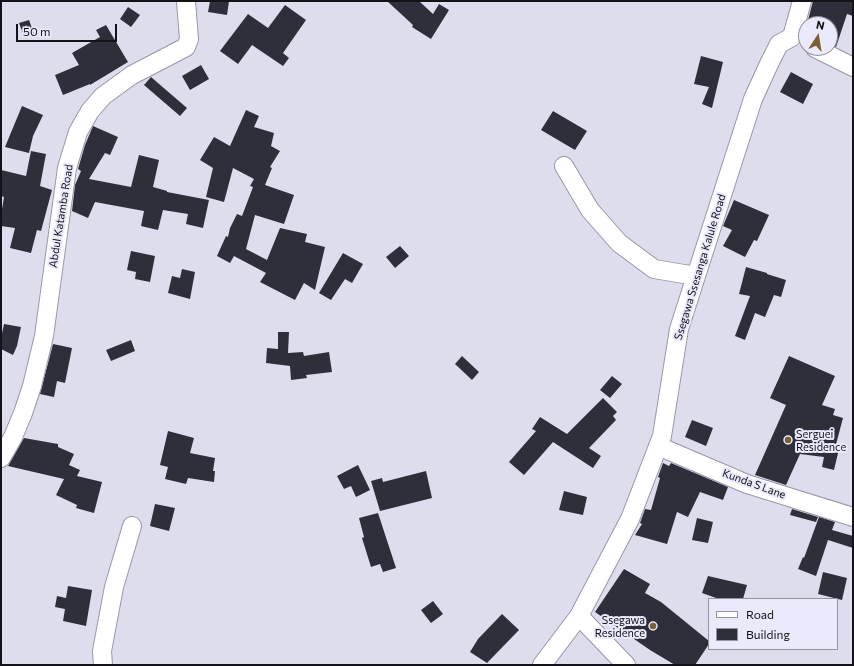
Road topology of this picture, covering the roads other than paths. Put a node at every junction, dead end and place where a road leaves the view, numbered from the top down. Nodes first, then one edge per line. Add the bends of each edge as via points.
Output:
1 (186, 1) edge
2 (802, 1) edge
3 (801, 16) edge
4 (798, 40) edge
5 (831, 56) edge
6 (853, 67) edge
7 (564, 166) dead end
8 (696, 276) junction
9 (658, 446) junction
10 (1, 458) edge
11 (853, 517) edge
12 (132, 526) dead end
13 (580, 616) junction
14 (103, 665) edge
15 (542, 665) edge
16 (626, 665) edge

1 - 10 street, Abdul Katamba Road via 190,39 186,47 132,75 103,96 90,111 78,132 67,168 44,336 32,386 13,436
2 - 3 street, Ssegawa Ssesanga Kalule Road
4 - 8 street, Ssegawa Ssesanga Kalule Road via 779,44 768,64 753,99
5 - 6 street
7 - 8 street via 590,210 619,242 654,269
8 - 9 street, Ssegawa Ssesanga Kalule Road via 679,329 668,403
9 - 11 street, Kunda S Lane via 747,484
9 - 13 street, Ssegawa Ssesanga Kalule Road via 630,520
12 - 14 street via 114,587 102,651
13 - 15 street, Ssegawa Ssesanga Kalule Road
13 - 16 street

